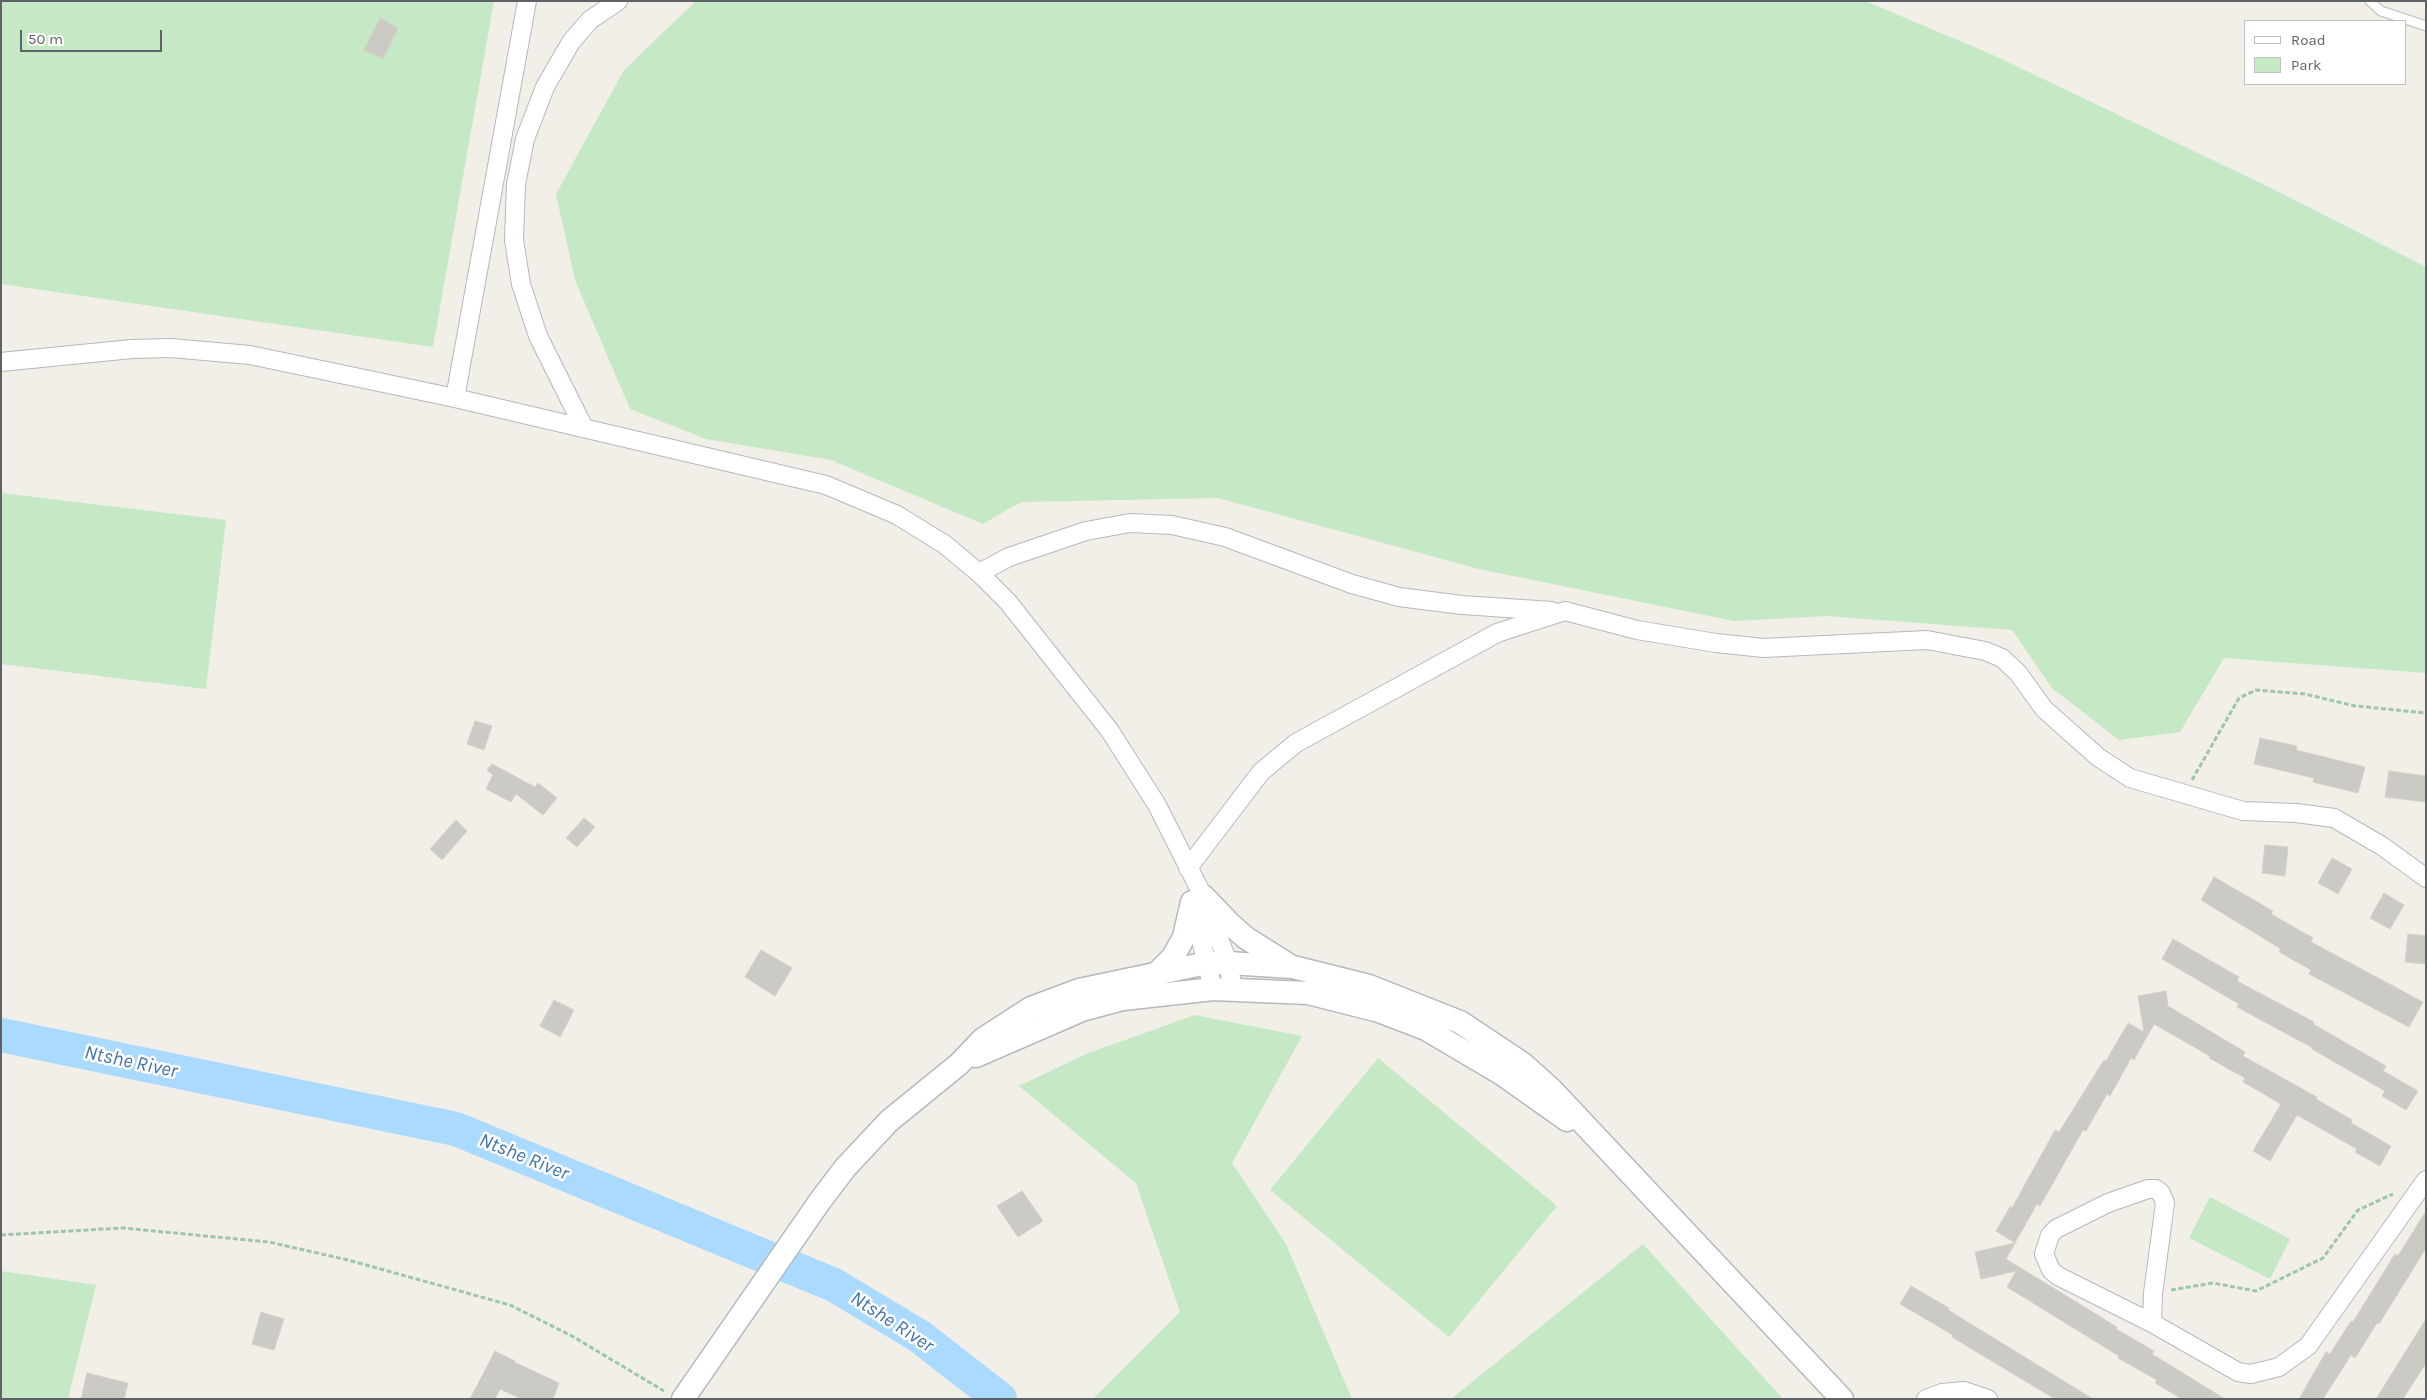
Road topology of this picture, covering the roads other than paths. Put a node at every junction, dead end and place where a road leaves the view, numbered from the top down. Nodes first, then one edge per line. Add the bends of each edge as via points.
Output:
1 (527, 1) edge
2 (618, 1) edge
3 (2370, 1) edge
4 (2426, 26) edge
5 (1, 362) edge
6 (455, 398) junction
7 (584, 428) junction
8 (979, 573) junction
9 (1565, 612) junction
10 (1190, 872) junction
11 (2426, 878) edge
12 (1198, 899) junction
13 (1217, 963) junction
14 (1293, 967) junction
15 (1157, 972) junction
16 (1223, 988) junction
17 (959, 1064) junction
18 (1608, 1150) junction
19 (2426, 1180) edge
20 (2152, 1323) junction
21 (677, 1397) edge
22 (1842, 1399) edge
23 (1926, 1399) edge
24 (1988, 1399) edge

1 - 6 street
2 - 7 street via 590,20 571,42 545,87 526,139 516,184 514,240 521,284 538,336
3 - 4 lane via 2381,11
5 - 6 street via 171,348 250,355
6 - 7 street
7 - 8 street via 826,485 896,515 944,544
8 - 9 street via 1017,554 1086,531 1130,523 1172,525 1225,537 1352,584 1399,597
8 - 10 street via 1008,602 1110,731 1157,805
9 - 10 street via 1496,633 1296,743 1261,772 1219,825
9 - 11 street via 1637,630 1764,648 1927,640 1985,651 2002,658 2018,673 2044,708 2098,757 2130,778 2243,811 2296,812 2334,818 2382,846
10 - 12 street
12 - 13 street
12 - 14 street via 1246,938
12 - 15 street via 1173,957
13 - 14 street
13 - 15 street
13 - 16 street
14 - 18 street via 1368,986 1460,1022 1523,1064
15 - 17 street via 1044,1001 991,1034
16 - 17 street via 1123,999 1082,1010
16 - 18 street via 1308,993 1345,1000 1426,1029 1502,1074
17 - 21 street via 889,1121 845,1168
18 - 22 street
19 - 20 street via 2308,1346 2279,1367 2250,1374 2238,1372
20 - 20 street via 2051,1270 2044,1254 2046,1242 2056,1229 2108,1202 2156,1189 2165,1203
23 - 24 street via 1964,1391

